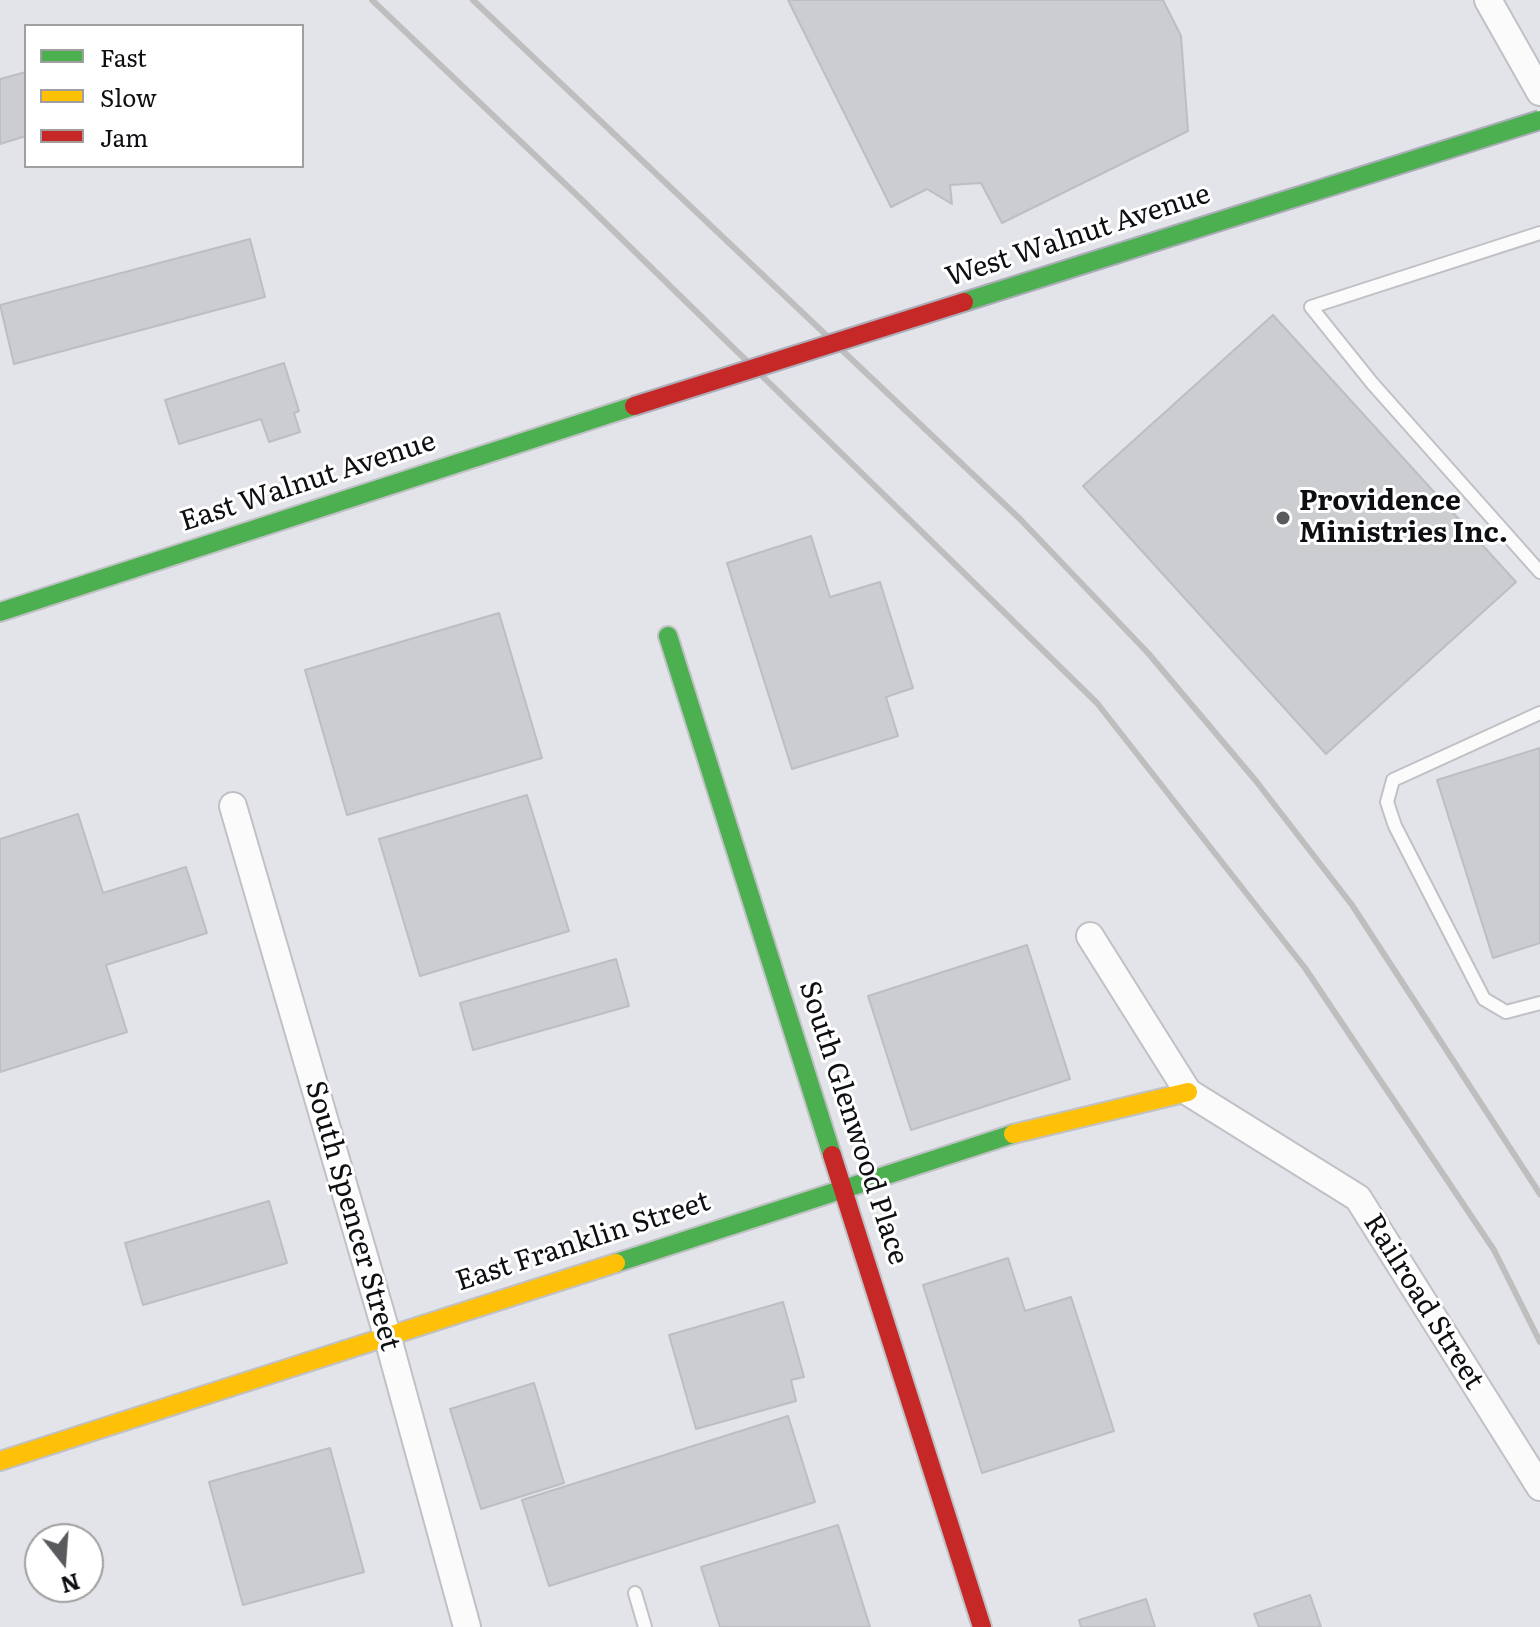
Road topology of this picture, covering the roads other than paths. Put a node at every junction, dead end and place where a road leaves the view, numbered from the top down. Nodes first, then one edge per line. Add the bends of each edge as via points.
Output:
1 (1488, 0) edge
2 (1540, 92) edge
3 (1540, 120) edge
4 (1540, 233) edge
5 (634, 406) joint
6 (1540, 572) edge
7 (0, 612) edge
8 (668, 636) dead end
9 (1540, 713) edge
10 (233, 806) dead end
11 (1090, 936) dead end
12 (1540, 1003) edge
13 (1188, 1092) junction
14 (844, 1187) junction
15 (387, 1335) junction
16 (0, 1461) edge
17 (1540, 1487) edge
18 (635, 1593) dead end
19 (467, 1627) edge
20 (645, 1627) edge
21 (982, 1627) edge

1 - 2 street
3 - 5 street, West Walnut Avenue, bridge
4 - 6 lane via 1311,307
5 - 7 street, East Walnut Avenue
8 - 14 street, South Glenwood Place
9 - 12 lane via 1393,780 1387,802 1484,999 1506,1012
10 - 15 street, South Spencer Street
11 - 13 street, Railroad Street
13 - 14 street, East Franklin Street via 1021,1132
13 - 17 street, Railroad Street via 1358,1198
14 - 15 street, East Franklin Street
14 - 21 street, South Glenwood Place
15 - 16 street, East Franklin Street
15 - 19 street, South Spencer Street
18 - 20 lane

